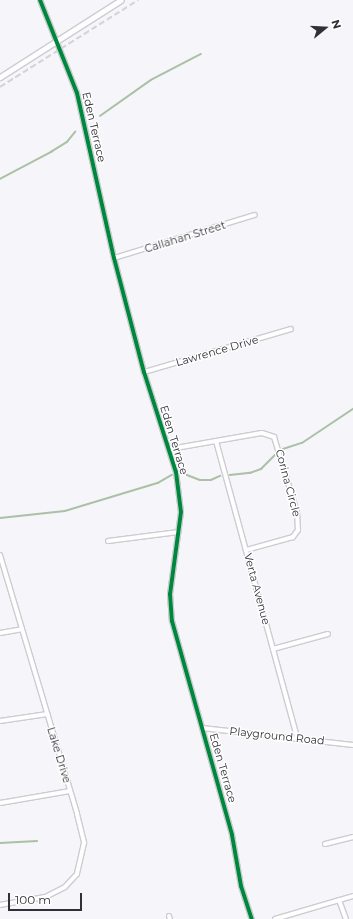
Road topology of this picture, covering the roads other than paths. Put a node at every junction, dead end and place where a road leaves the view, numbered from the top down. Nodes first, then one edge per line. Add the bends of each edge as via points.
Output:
1 (40, 0) edge
2 (121, 0) edge
3 (56, 41) junction
4 (0, 77) edge
5 (255, 215) dead end
6 (114, 258) junction
7 (291, 329) dead end
8 (144, 372) junction
9 (216, 441) junction
10 (170, 450) junction
11 (178, 532) junction
12 (108, 541) dead end
13 (246, 550) junction
14 (0, 555) edge
15 (22, 629) junction
16 (0, 633) edge
17 (328, 634) dead end
18 (273, 649) junction
19 (47, 714) junction
20 (0, 721) edge
21 (202, 728) junction
22 (298, 738) junction
23 (353, 745) edge
24 (70, 791) junction
25 (0, 803) edge
26 (353, 837) edge
27 (325, 844) dead end
28 (353, 896) edge
29 (339, 900) junction
30 (0, 906) edge
31 (252, 919) edge
32 (275, 919) edge
33 (346, 919) edge

1 - 3 street, Eden Terrace
2 - 3 street
3 - 4 street
3 - 6 street, Eden Terrace via 77,93
5 - 6 street, Callahan Street
6 - 8 street, Eden Terrace
7 - 8 street, Lawrence Drive
8 - 10 street, Eden Terrace
9 - 10 street, Corina Circle
9 - 13 street, Verta Avenue
9 - 13 street, Corina Circle via 266,433 274,438 279,446 296,512 298,530 293,536
10 - 11 street, Eden Terrace via 180,492
11 - 12 street
11 - 21 street, Eden Terrace via 170,606
13 - 18 street, Verta Avenue
14 - 15 street, Lake Drive
15 - 16 street
15 - 19 street, Lake Drive
17 - 18 street
18 - 22 street, Verta Avenue
19 - 20 street
19 - 24 street, Lake Drive
21 - 22 street, Playground Road
21 - 31 street, Eden Terrace via 232,835 241,886
22 - 23 street, Playground Road
24 - 25 street
24 - 30 street, Lake Drive via 84,843 77,874 54,894
26 - 27 street
28 - 29 street
29 - 32 street
29 - 33 street

